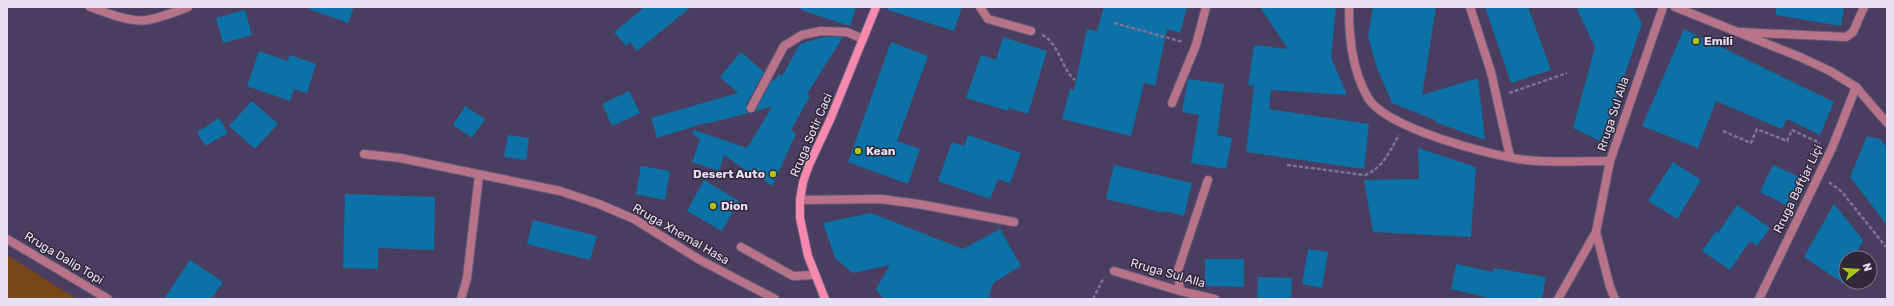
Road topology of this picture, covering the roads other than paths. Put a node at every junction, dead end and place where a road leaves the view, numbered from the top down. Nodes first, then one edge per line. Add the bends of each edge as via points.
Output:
1 (90, 7) edge
2 (188, 7) edge
3 (876, 7) edge
4 (980, 7) edge
5 (1206, 7) edge
6 (1349, 7) edge
7 (1470, 7) edge
8 (1664, 7) edge
9 (1675, 7) edge
10 (1864, 7) edge
11 (1031, 31) dead end
12 (1737, 32) junction
13 (863, 39) junction
14 (1856, 87) junction
15 (1172, 103) dead end
16 (751, 108) dead end
17 (1887, 123) edge
18 (364, 154) dead end
19 (1510, 157) junction
20 (1610, 161) junction
21 (479, 175) junction
22 (1208, 180) dead end
23 (800, 200) junction
24 (1014, 222) dead end
25 (1596, 232) junction
26 (7, 238) edge
27 (741, 247) dead end
28 (1114, 271) road end
29 (814, 275) junction
30 (1180, 291) junction
31 (108, 299) edge
32 (461, 299) edge
33 (775, 299) edge
34 (825, 299) edge
35 (1215, 299) edge
36 (1558, 299) edge
37 (1615, 299) edge
38 (1759, 299) edge

1 - 2 street via 117,16 145,21
3 - 13 main road, Rruga Sotir Caci
4 - 11 street via 988,19
5 - 15 street via 1196,45
6 - 19 street via 1349,38 1359,78 1368,98 1380,111 1433,136 1486,153
7 - 19 street via 1483,43
8 - 20 street, Rruga Sul Alla
9 - 12 street
10 - 12 street via 1853,32 1846,37
12 - 14 street via 1800,57
13 - 16 street via 848,32 821,31 802,35 784,46
13 - 23 main road, Rruga Sotir Caci via 809,166
14 - 17 street
14 - 38 street, Rruga Baftjar Liçi via 1832,148
18 - 21 street, Rruga Xhemal Hasa via 400,158
19 - 20 street via 1546,161
20 - 25 street, Rruga Sul Alla
21 - 32 street via 467,278
21 - 33 street, Rruga Xhemal Hasa via 560,191 599,204 627,216 700,260
22 - 30 street via 1178,270
23 - 24 street via 887,200
23 - 29 main road, Rruga Sotir Caci via 803,238
25 - 36 street, Rruga Sul Alla
25 - 37 street, Rruga Sul Alla
26 - 31 street, Rruga Dalip Topi
27 - 29 street via 793,276
28 - 30 street, Rruga Sul Alla
29 - 34 main road, Rruga Sotir Caci
30 - 35 street, Rruga Sul Alla

